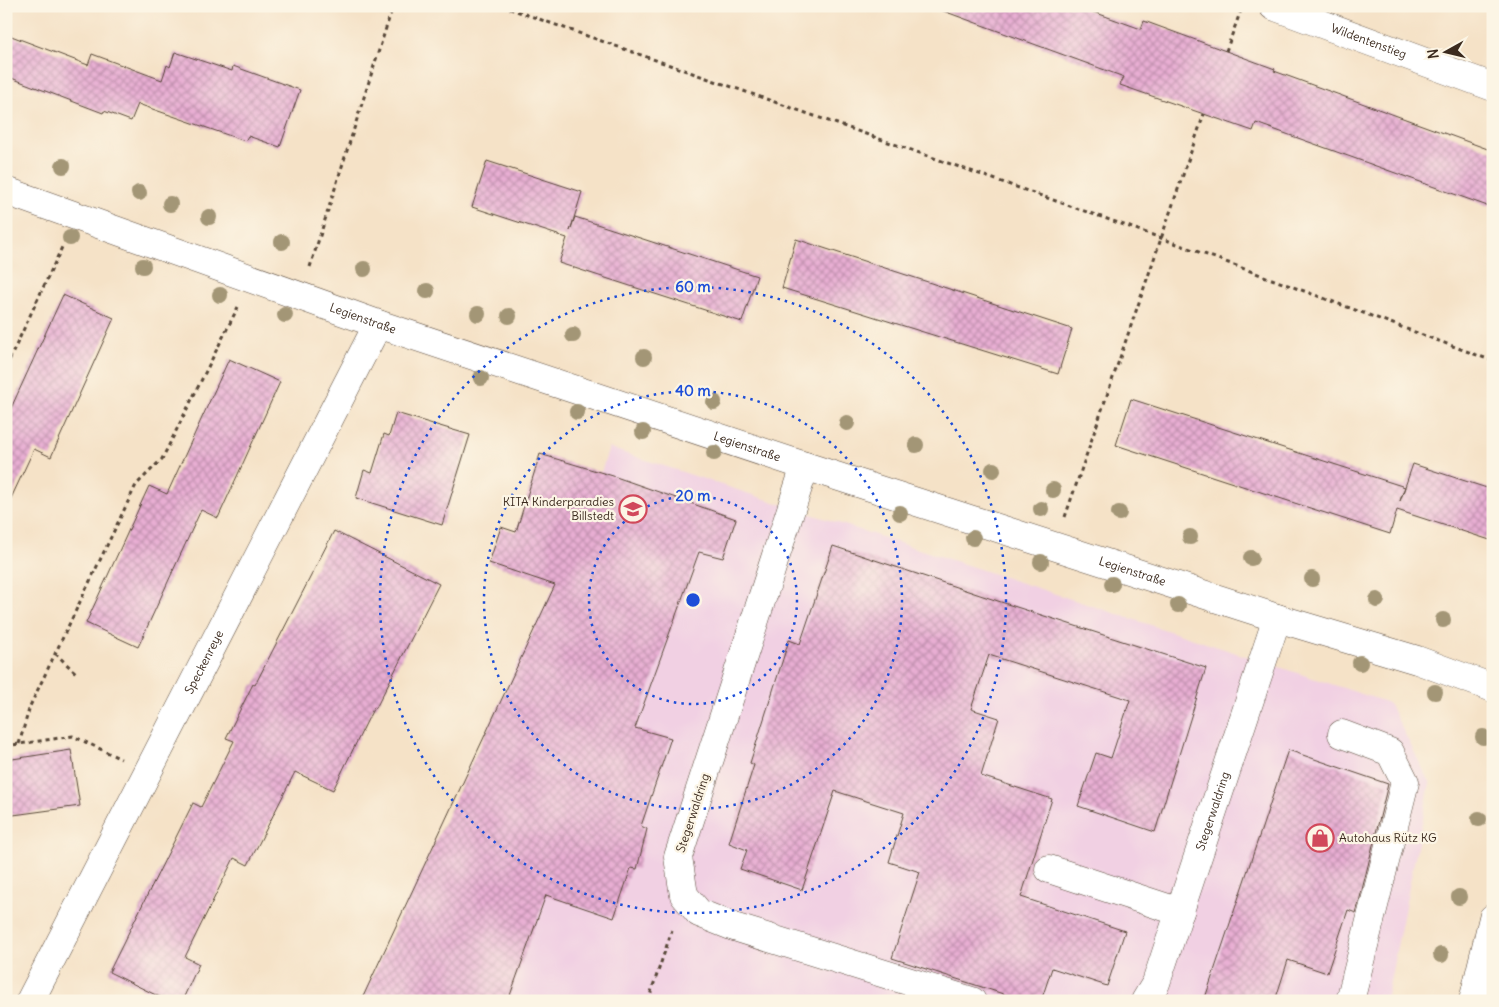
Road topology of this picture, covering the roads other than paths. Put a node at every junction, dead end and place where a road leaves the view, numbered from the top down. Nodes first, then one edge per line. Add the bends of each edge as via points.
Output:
1 (1273, 6) edge
2 (1493, 87) edge
3 (6, 191) edge
4 (378, 324) junction
5 (805, 466) junction
6 (1277, 618) junction
7 (1493, 688) edge
8 (1342, 734) dead end
9 (1049, 869) dead end
10 (1180, 912) junction
11 (1493, 918) edge
12 (30, 1001) edge
13 (972, 1001) edge
14 (1146, 1001) edge
15 (1350, 1001) edge
16 (1473, 1001) edge

1 - 2 street, Wildentenstieg
3 - 4 street, Legienstraße
4 - 5 street, Legienstraße
4 - 12 street, Speckenreye
5 - 6 street, Legienstraße
5 - 13 street, Stegerwaldring via 678,857 684,895 699,913 734,927
6 - 7 street, Legienstraße via 1417,660
6 - 10 street, Stegerwaldring
8 - 15 street via 1390,752 1405,782
9 - 10 street
10 - 14 street, Stegerwaldring via 1156,983
11 - 16 street

